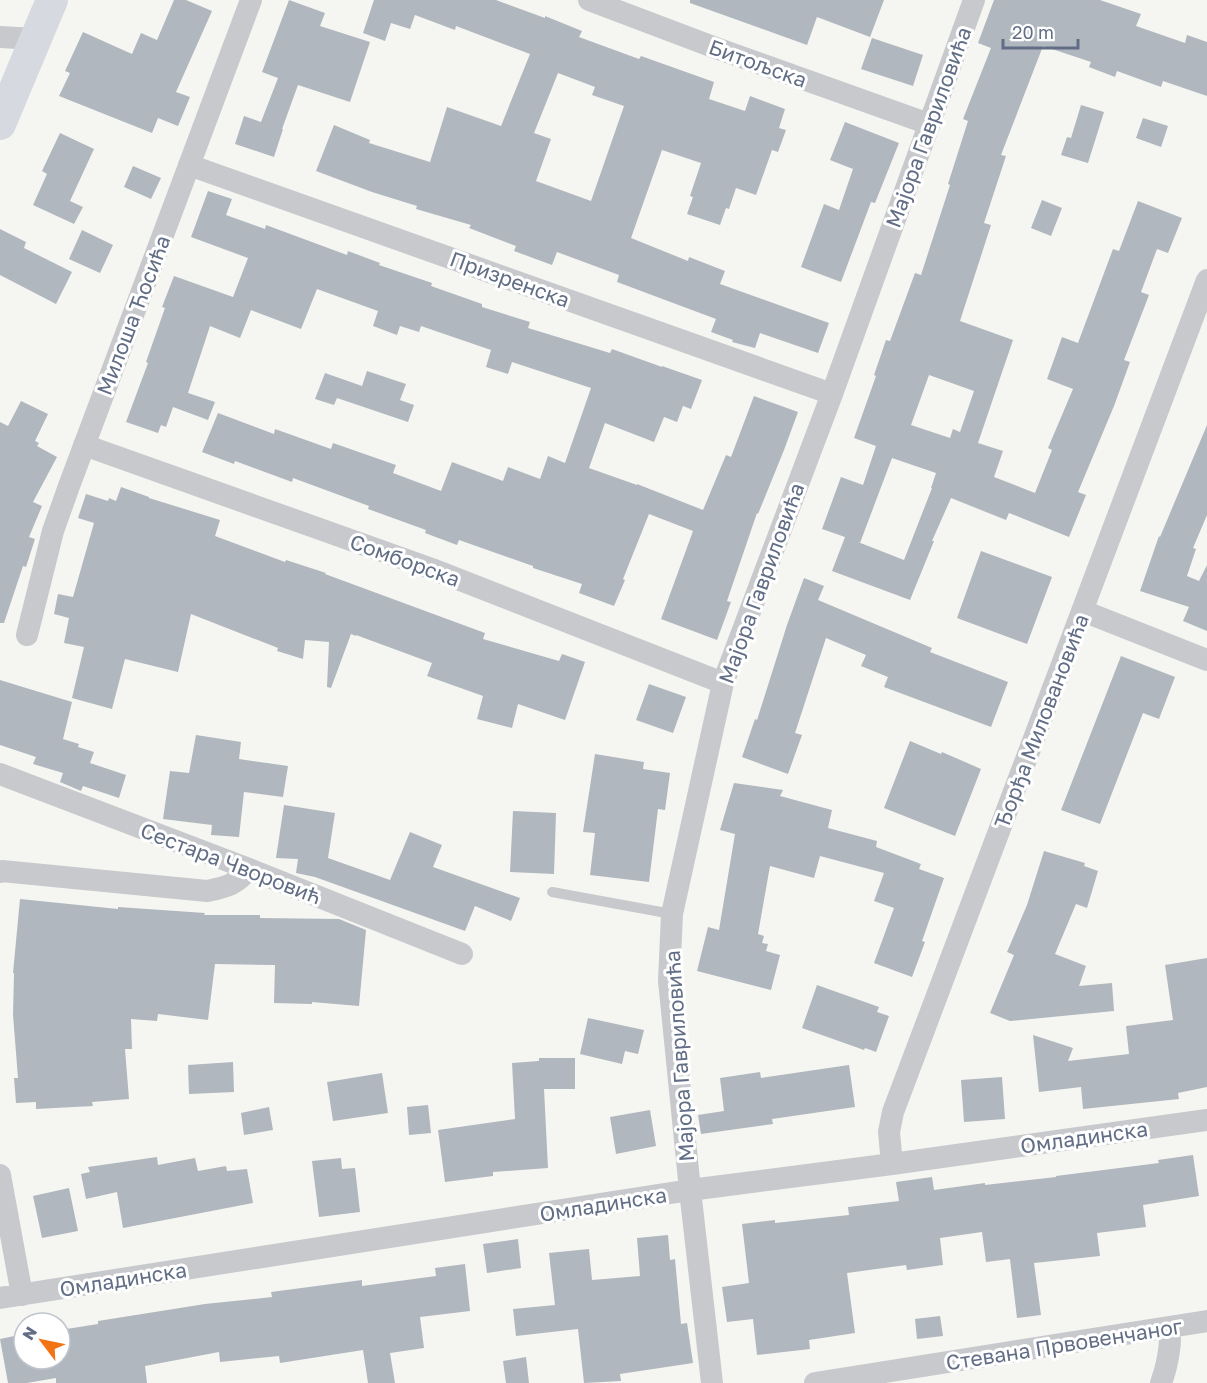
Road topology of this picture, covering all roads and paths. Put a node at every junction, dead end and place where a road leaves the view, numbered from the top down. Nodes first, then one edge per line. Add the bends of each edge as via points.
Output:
1 (52, 0) edge
2 (251, 0) edge
3 (589, 0) edge
4 (974, 0) edge
5 (0, 37) edge
6 (36, 39) junction
7 (0, 124) edge
8 (928, 124) junction
9 (189, 165) junction
10 (1207, 280) edge
11 (832, 394) junction
12 (84, 445) junction
13 (1083, 611) junction
14 (27, 634) dead end
15 (1207, 660) edge
16 (723, 683) junction
17 (0, 774) edge
18 (249, 869) junction
19 (0, 872) edge
20 (552, 892) dead end
21 (672, 914) junction
22 (462, 954) dead end
23 (1207, 1120) edge
24 (892, 1164) junction
25 (0, 1175) edge
26 (690, 1190) junction
27 (11, 1297) edge
28 (1207, 1321) edge
29 (1170, 1327) junction
30 (712, 1383) edge
31 (815, 1383) edge
32 (1161, 1383) edge

1 - 6 main road
2 - 9 street, Милоша Ћосића
3 - 8 street, Битољска
4 - 8 street, Мајора Гавриловића
5 - 6 street
6 - 7 main road
8 - 11 street, Мајора Гавриловића
9 - 11 street, Призренска
9 - 12 street, Милоша Ћосића
10 - 13 street, Ђорђа Миловановића
11 - 16 street, Мајора Гавриловића
12 - 14 street, Милоша Ћосића via 53,531
12 - 16 street, Сомборска via 432,569
13 - 15 street
13 - 24 street, Ђорђа Миловановића via 893,1112 889,1132
16 - 21 street, Мајора Гавриловића
17 - 18 street, Сестара Чворовић
18 - 19 street via 234,884 207,891
18 - 22 street, Сестара Чворовић
20 - 21 lane
21 - 26 street, Мајора Гавриловића via 669,981
23 - 24 street, Омладинска
24 - 26 street, Омладинска
25 - 27 street
26 - 27 street, Омладинска
26 - 30 street, Мајора Гавриловића
28 - 29 street, Стевана Првовенчаног
29 - 31 street, Стевана Првовенчаног
29 - 32 street via 1167,1368

